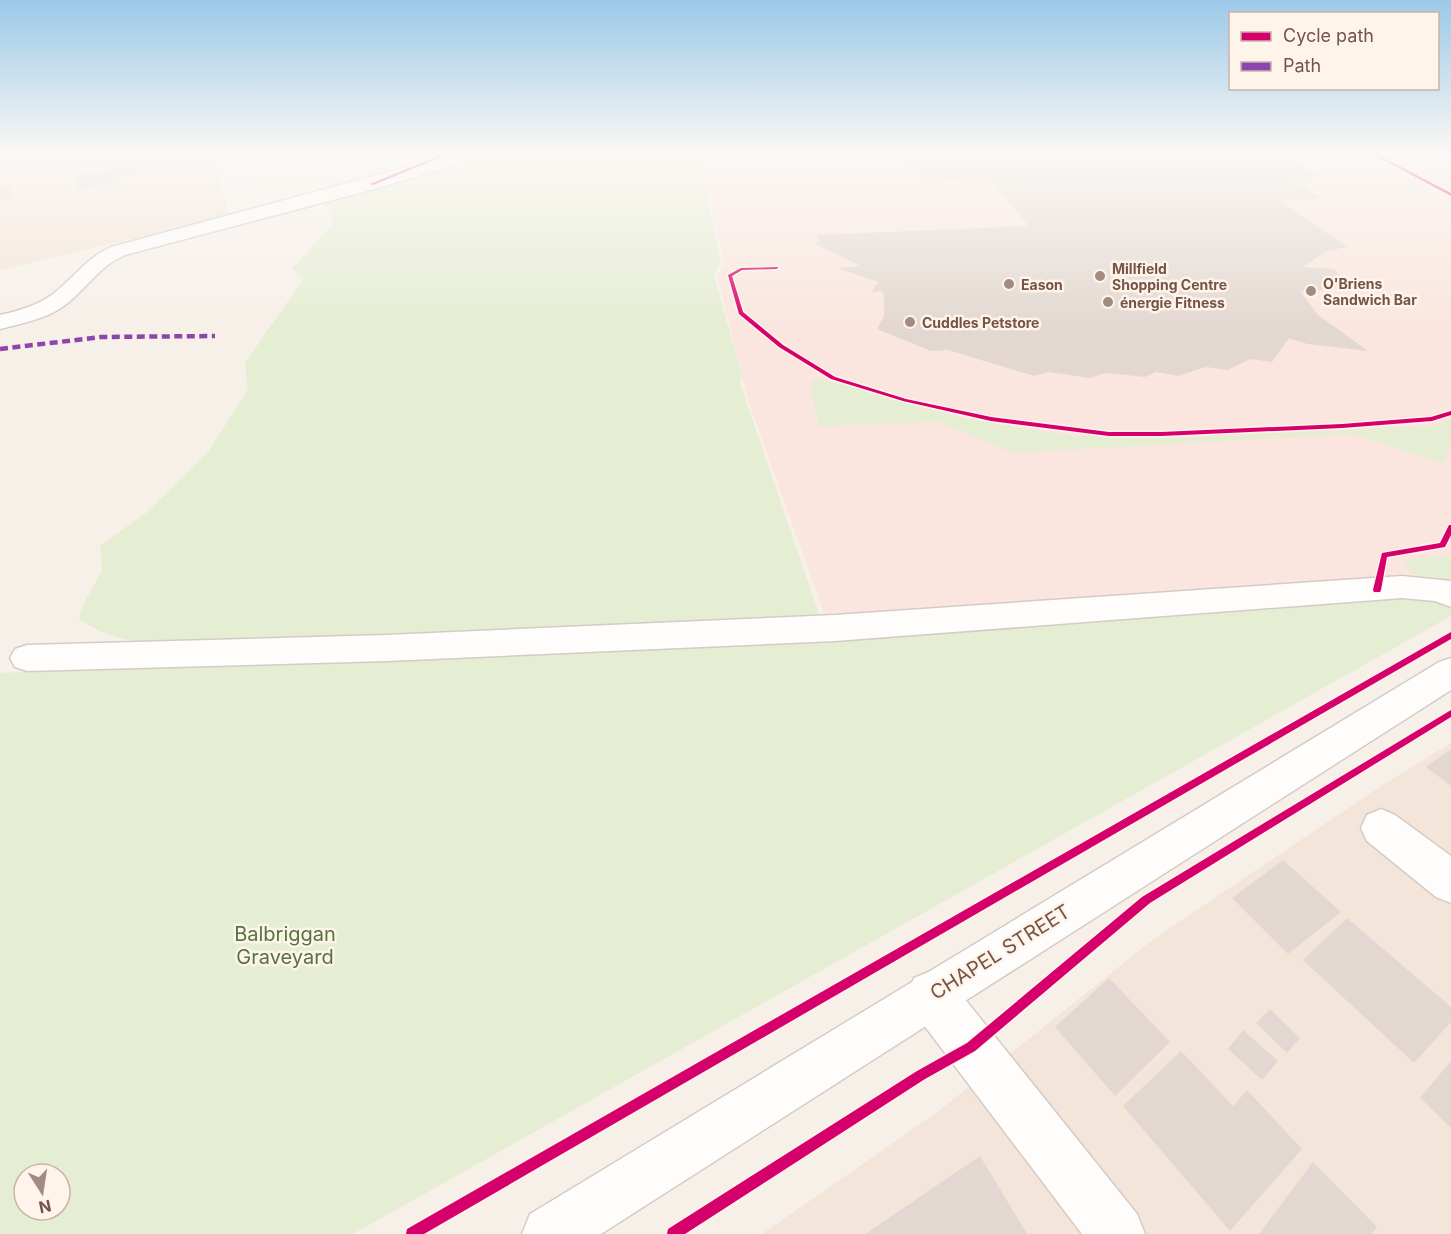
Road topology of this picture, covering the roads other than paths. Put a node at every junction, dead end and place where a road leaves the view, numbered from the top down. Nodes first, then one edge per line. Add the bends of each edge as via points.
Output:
1 (268, 212) edge
2 (0, 322) edge
3 (1451, 595) edge
4 (27, 658) dead end
5 (1451, 672) edge
6 (1382, 828) dead end
7 (1451, 882) edge
8 (931, 995) junction
9 (550, 1234) edge
10 (1117, 1234) edge

1 - 2 street via 118,251 95,261 60,299 23,317
3 - 4 street via 1441,590 1402,587 835,627 387,648
5 - 8 street, CHAPEL STREET
6 - 7 street
8 - 9 street, CHAPEL STREET
8 - 10 street

